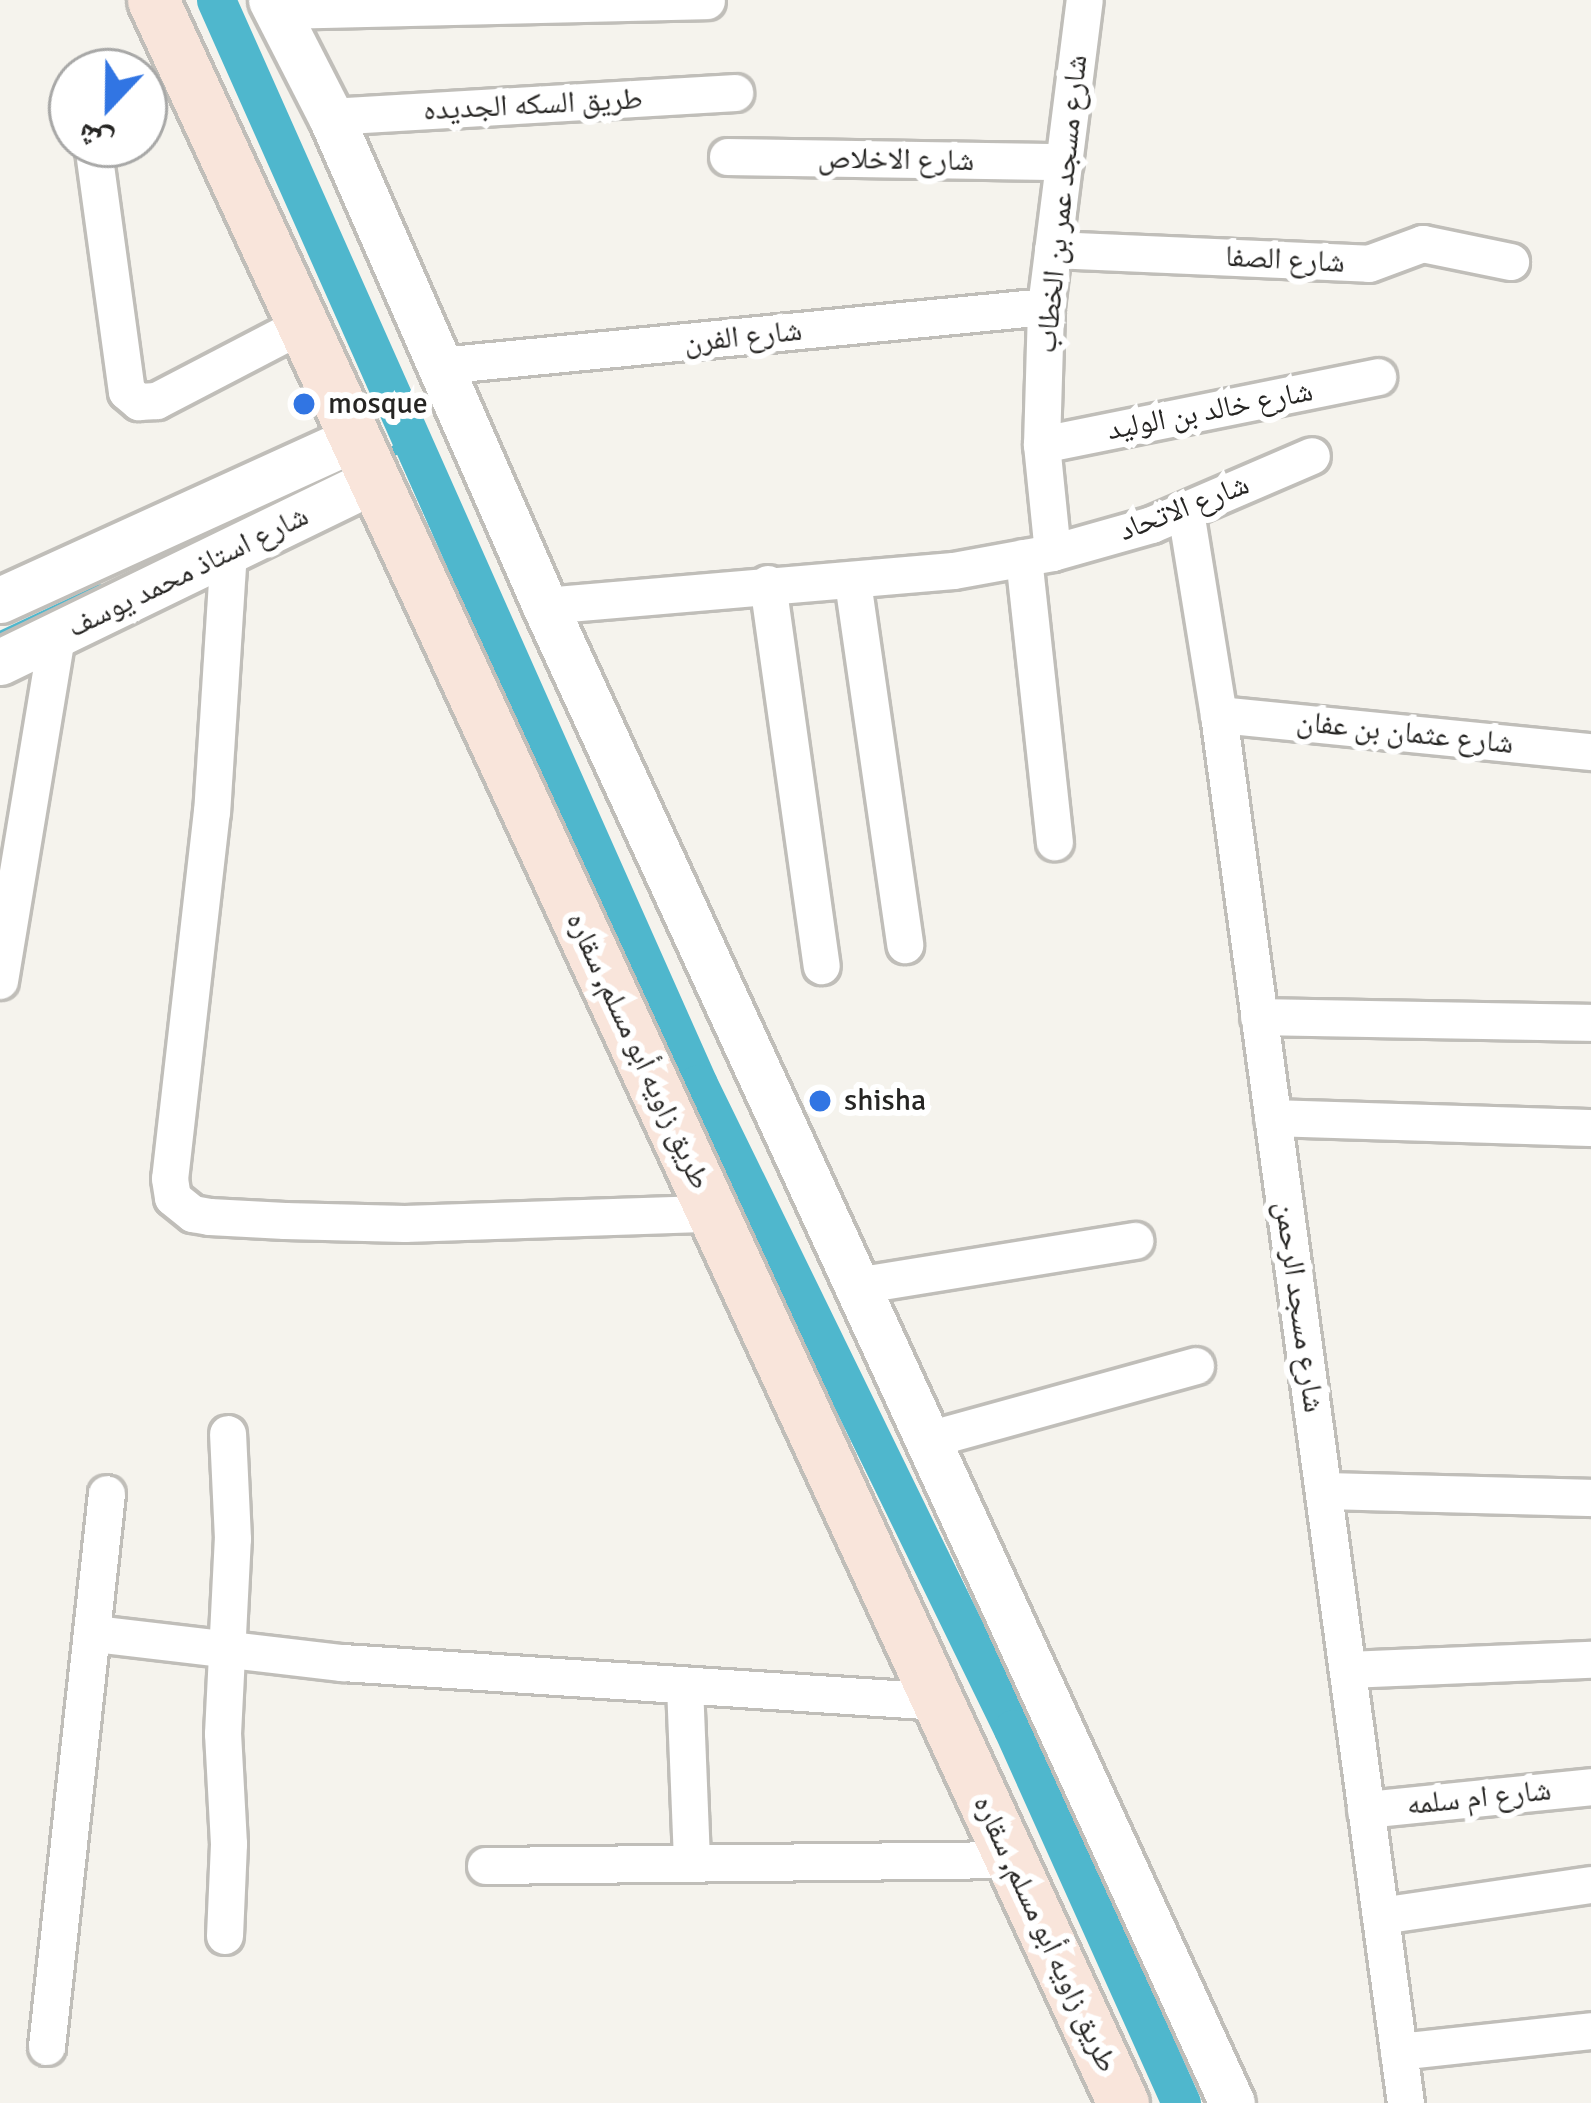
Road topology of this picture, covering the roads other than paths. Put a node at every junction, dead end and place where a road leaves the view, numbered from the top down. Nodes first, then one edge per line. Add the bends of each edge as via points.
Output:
1 (153, 0) edge
2 (1085, 0) edge
3 (707, 1) edge
4 (364, 5) edge
5 (274, 6) edge
6 (735, 93) dead end
7 (331, 117) junction
8 (728, 158) dead end
9 (1065, 162) junction
10 (96, 168) edge
11 (1053, 250) junction
12 (1511, 262) dead end
13 (1046, 307) junction
14 (305, 324) junction
15 (440, 367) junction
16 (1378, 377) dead end
17 (1042, 445) junction
18 (1312, 456) dead end
19 (365, 459) junction
20 (1186, 512) junction
21 (229, 550) junction
22 (1038, 555) junction
23 (853, 582) junction
24 (768, 584) junction
25 (0, 600) edge
26 (545, 606) junction
27 (57, 636) junction
28 (0, 662) edge
29 (1220, 715) junction
30 (1591, 752) edge
31 (1055, 842) dead end
32 (905, 945) dead end
33 (822, 966) dead end
34 (0, 981) edge
35 (1259, 1016) junction
36 (1591, 1023) edge
37 (1273, 1118) junction
38 (1591, 1128) edge
39 (713, 1214) junction
40 (1135, 1241) dead end
41 (857, 1286) junction
42 (1196, 1366) dead end
43 (228, 1434) dead end
44 (928, 1440) junction
45 (1325, 1491) junction
46 (107, 1494) dead end
47 (1591, 1498) edge
48 (95, 1634) junction
49 (231, 1649) junction
50 (1591, 1660) edge
51 (1348, 1670) junction
52 (686, 1686) junction
53 (939, 1702) junction
54 (1591, 1787) edge
55 (1366, 1810) junction
56 (1011, 1860) junction
57 (692, 1864) junction
58 (486, 1867) dead end
59 (1591, 1885) edge
60 (1381, 1916) junction
61 (225, 1936) dead end
62 (1591, 2031) edge
63 (46, 2047) dead end
64 (1399, 2052) junction
65 (1123, 2103) edge
66 (1232, 2103) edge
67 (1406, 2103) edge

1 - 14 main road, طريق زاويه أبو مسلم, سقاره
2 - 9 street, شارع مسجد عمر بن الخطاب
3 - 4 street
4 - 5 street
5 - 7 street
6 - 7 street, طريق السكه الجديده
7 - 15 street
8 - 9 street, شارع الاخلاص
9 - 11 street, شارع مسجد عمر بن الخطاب
10 - 14 street via 127,392 139,402 157,401
11 - 12 street, شارع الصفا via 1369,264 1423,244
11 - 13 street, شارع مسجد عمر بن الخطاب
13 - 15 street, شارع الفرن
13 - 17 street, شارع مسجد عمر بن الخطاب
14 - 19 main road, طريق زاويه أبو مسلم, سقاره
15 - 26 street
16 - 17 street, شارع خالد بن الوليد
17 - 22 street, شارع مسجد عمر بن الخطاب
18 - 20 street, شارع الاتحاد
19 - 21 street, شارع استاذ محمد يوسف
19 - 25 street, شارع استاذ محمد يوسف
19 - 39 main road, طريق زاويه أبو مسلم, سقاره
20 - 22 street, شارع الاتحاد
20 - 29 street, شارع مسجد الرحمن
21 - 27 street, شارع استاذ محمد يوسف
21 - 39 street via 173,1198 193,1214 285,1221
22 - 23 street, شارع الاتحاد
22 - 31 street, شارع مسجد عمر بن الخطاب
23 - 24 street, شارع الاتحاد
23 - 32 street
24 - 26 street, شارع الاتحاد
24 - 33 street
26 - 41 street
27 - 28 street, شارع استاذ محمد يوسف
27 - 34 street
29 - 30 street, شارع عثمان بن عفان
29 - 35 street, شارع مسجد الرحمن
35 - 36 street
35 - 37 street, شارع مسجد الرحمن
37 - 38 street
37 - 45 street, شارع مسجد الرحمن
39 - 53 main road, طريق زاويه أبو مسلم, سقاره
40 - 41 street
41 - 44 street
42 - 44 street
43 - 49 street
44 - 66 street
45 - 47 street
45 - 51 street, شارع مسجد الرحمن
46 - 48 street
48 - 49 street
48 - 63 street
49 - 52 street
49 - 61 street via 223,1735
50 - 51 street
51 - 55 street, شارع مسجد الرحمن
52 - 53 street
52 - 57 street
53 - 56 main road, طريق زاويه أبو مسلم, سقاره
54 - 55 street, شارع ام سلمه
55 - 60 street, شارع مسجد الرحمن
56 - 57 street
56 - 65 main road, طريق زاويه أبو مسلم, سقاره
57 - 58 street
59 - 60 street
60 - 64 street, شارع مسجد الرحمن
62 - 64 street
64 - 67 street, شارع مسجد الرحمن

